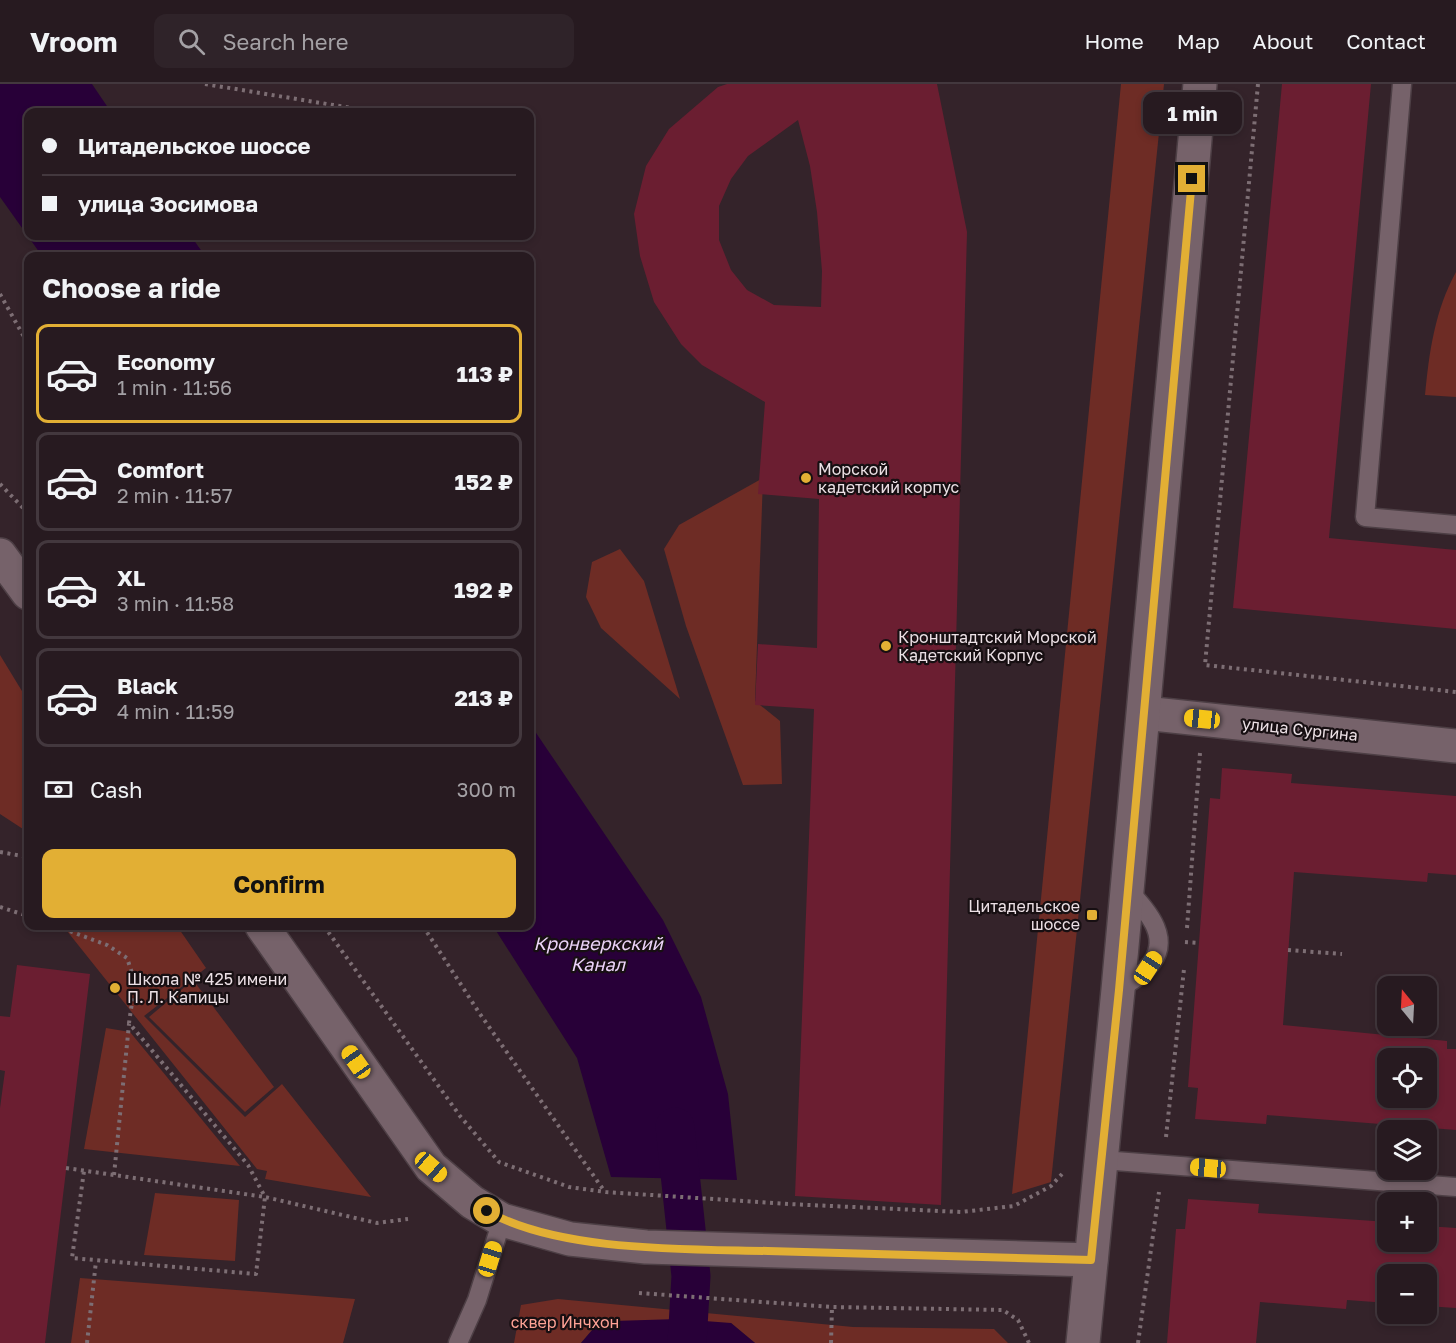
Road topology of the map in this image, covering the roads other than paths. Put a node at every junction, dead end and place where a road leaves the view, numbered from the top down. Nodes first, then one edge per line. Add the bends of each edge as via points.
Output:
1 (1200, 84) edge
2 (1402, 84) edge
3 (1456, 525) edge
4 (0, 555) edge
5 (24, 588) edge
6 (1144, 713) junction
7 (1456, 746) edge
8 (265, 930) edge
9 (1102, 1160) junction
10 (1456, 1187) edge
11 (502, 1220) junction
12 (1091, 1260) junction
13 (1090, 1336) edge
14 (458, 1343) edge

1 - 6 street
2 - 3 lane via 1365,517
4 - 5 street
6 - 7 street, улица Сургина
6 - 9 street
8 - 11 street via 431,1167 472,1202
9 - 10 lane
9 - 12 street
11 - 12 street via 570,1239 646,1247
11 - 14 lane via 477,1300
12 - 13 street

